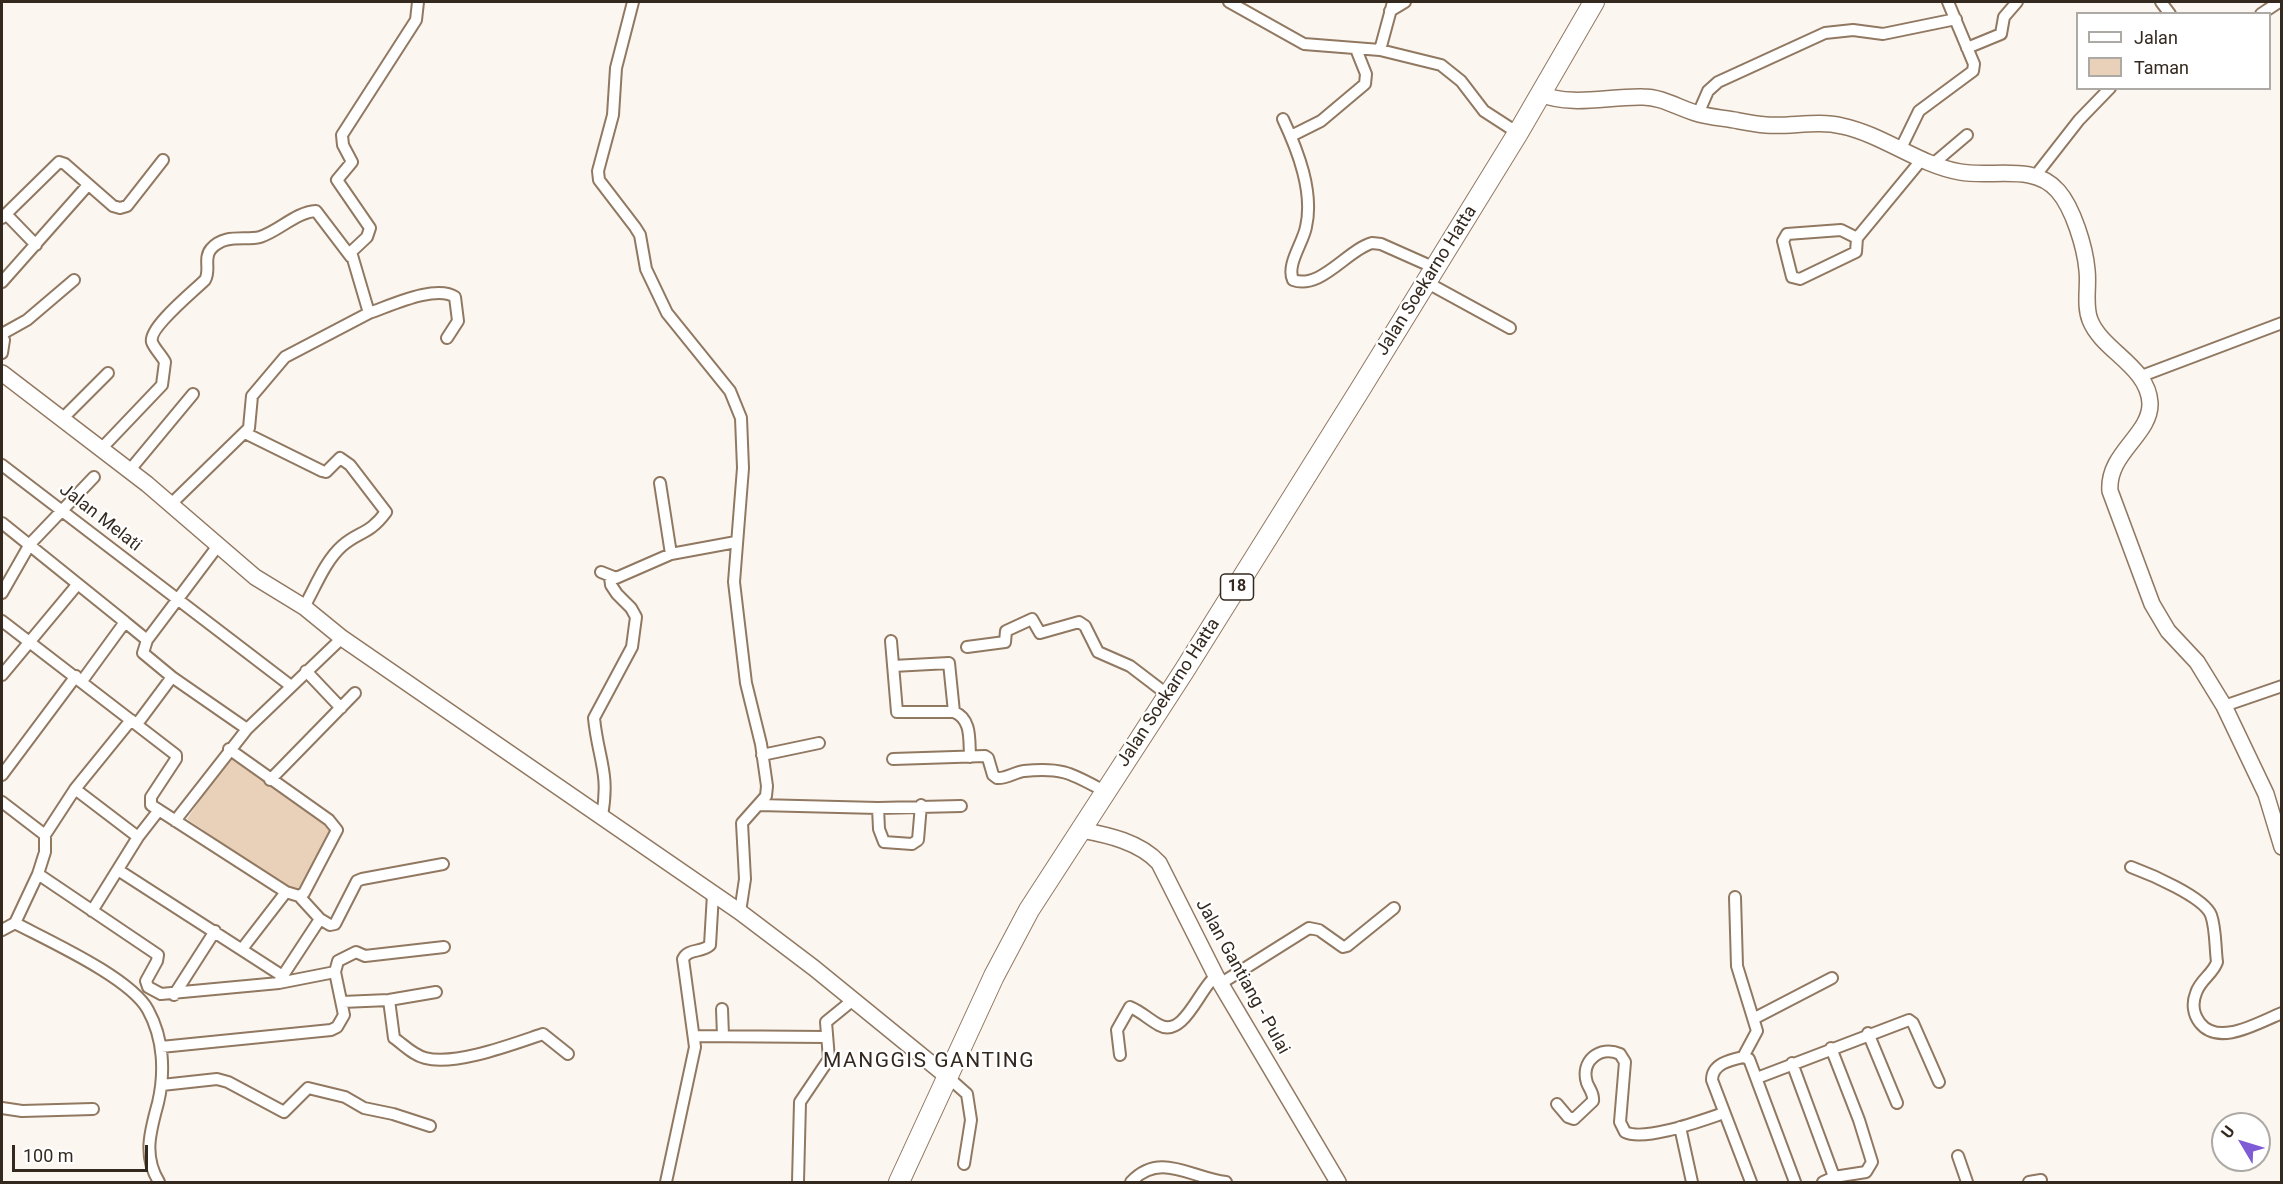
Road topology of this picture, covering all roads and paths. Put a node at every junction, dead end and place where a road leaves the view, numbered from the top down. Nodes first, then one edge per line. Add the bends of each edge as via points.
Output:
1 (633, 2) edge
2 (1229, 2) edge
3 (1405, 2) edge
4 (1594, 2) edge
5 (1948, 2) edge
6 (2017, 2) edge
7 (2279, 2) edge
8 (418, 4) edge
9 (1392, 6) edge
10 (2264, 12) edge
11 (1956, 19) junction
12 (1967, 48) junction
13 (1356, 49) junction
14 (1380, 50) junction
15 (2108, 90) edge
16 (1540, 94) junction
17 (1698, 114) junction
18 (1283, 119) dead end
19 (1518, 133) junction
20 (1967, 135) dead end
21 (1291, 136) junction
22 (1901, 148) junction
23 (163, 160) dead end
24 (1928, 161) junction
25 (2036, 175) junction
26 (88, 185) junction
27 (4, 216) edge
28 (1857, 238) junction
29 (36, 245) junction
30 (351, 257) junction
31 (1430, 275) junction
32 (74, 280) dead end
33 (2, 282) edge
34 (369, 313) junction
35 (2282, 323) edge
36 (1510, 328) dead end
37 (2, 335) edge
38 (447, 338) dead end
39 (2, 353) edge
40 (2, 373) edge
41 (108, 373) dead end
42 (2139, 376) junction
43 (194, 394) dead end
44 (62, 419) junction
45 (245, 433) junction
46 (101, 449) junction
47 (2, 465) edge
48 (129, 471) junction
49 (94, 477) dead end
50 (660, 483) dead end
51 (171, 504) junction
52 (61, 509) junction
53 (2, 523) edge
54 (736, 542) junction
55 (30, 544) junction
56 (217, 547) junction
57 (671, 554) junction
58 (77, 585) junction
59 (2, 592) edge
60 (177, 599) junction
61 (304, 607) junction
62 (2, 621) edge
63 (126, 622) junction
64 (342, 638) junction
65 (147, 640) junction
66 (891, 641) dead end
67 (29, 642) junction
68 (967, 647) dead end
69 (893, 666) junction
70 (306, 671) junction
71 (2, 675) edge
72 (172, 677) junction
73 (79, 679) junction
74 (291, 686) junction
75 (2280, 690) edge
76 (355, 693) dead end
77 (1168, 695) junction
78 (2224, 706) junction
79 (340, 708) junction
80 (954, 712) junction
81 (134, 722) junction
82 (247, 729) junction
83 (819, 743) dead end
84 (229, 749) junction
85 (762, 755) junction
86 (970, 757) junction
87 (893, 759) dead end
88 (2, 775) edge
89 (270, 780) junction
90 (75, 789) junction
91 (1106, 792) junction
92 (2, 802) edge
93 (759, 805) junction
94 (921, 805) junction
95 (961, 806) dead end
96 (878, 808) junction
97 (159, 810) junction
98 (602, 816) junction
99 (176, 821) junction
100 (1081, 830) junction
101 (45, 835) junction
102 (138, 837) junction
103 (2282, 847) edge
104 (443, 864) dead end
105 (2131, 867) dead end
106 (118, 870) junction
107 (38, 874) junction
108 (286, 892) junction
109 (713, 894) junction
110 (299, 896) junction
111 (1735, 897) dead end
112 (1394, 908) dead end
113 (92, 911) junction
114 (740, 912) junction
115 (320, 918) junction
116 (15, 922) junction
117 (2, 930) edge
118 (215, 931) junction
119 (444, 947) dead end
120 (242, 949) junction
121 (335, 972) junction
122 (1832, 978) dead end
123 (280, 979) junction
124 (1218, 980) junction
125 (436, 992) dead end
126 (174, 995) junction
127 (389, 1000) junction
128 (853, 1000) junction
129 (342, 1002) junction
130 (722, 1009) dead end
131 (2282, 1013) edge
132 (1755, 1018) junction
133 (1868, 1033) junction
134 (694, 1036) junction
135 (723, 1036) junction
136 (827, 1037) junction
137 (161, 1047) junction
138 (1831, 1047) junction
139 (568, 1054) dead end
140 (1120, 1055) dead end
141 (1743, 1057) junction
142 (1792, 1063) junction
143 (949, 1078) junction
144 (1756, 1078) junction
145 (1939, 1082) dead end
146 (162, 1084) junction
147 (1897, 1103) dead end
148 (1557, 1104) dead end
149 (2, 1108) edge
150 (93, 1109) dead end
151 (1724, 1113) junction
152 (430, 1126) dead end
153 (1680, 1127) junction
154 (1958, 1156) dead end
155 (964, 1164) dead end
156 (1835, 1180) edge
157 (2041, 1180) dead end
158 (159, 1182) edge
159 (666, 1182) edge
160 (798, 1182) edge
161 (899, 1182) edge
162 (1131, 1182) edge
163 (1213, 1182) edge
164 (1226, 1182) edge
165 (1338, 1182) edge
166 (1692, 1182) edge
167 (1751, 1182) edge
168 (1795, 1182) edge
169 (1823, 1182) edge
170 (1967, 1182) edge
171 (2029, 1182) edge

1 - 54 street via 616,68 613,116 599,180 640,236 646,269 668,313 738,405 744,468
2 - 13 street via 1304,44
3 - 9 street
4 - 16 highway, Jalan Soekarno Hatta / 18
5 - 11 street
6 - 12 street via 2004,17 2001,34
7 - 10 street
8 - 30 street via 416,20 342,135 352,162 337,180 370,228 367,237 352,248
9 - 14 street
11 - 12 street
11 - 17 street via 1883,34 1853,30 1825,33 1718,82 1708,91
12 - 22 street via 1973,71 1919,111
13 - 14 street
13 - 21 street via 1366,74 1365,84 1321,121
14 - 19 street via 1451,70 1484,111
15 - 25 street
16 - 17 street via 1558,101 1658,98
16 - 19 highway, Jalan Soekarno Hatta / 18
17 - 22 street via 1767,125 1841,126
18 - 21 street
19 - 31 highway, Jalan Soekarno Hatta / 18
20 - 24 street
21 - 31 street via 1307,189 1308,209 1301,245 1291,268 1293,280 1319,276 1371,243 1381,244
22 - 24 street
23 - 26 street via 128,206 112,206
24 - 25 street via 1979,175
24 - 28 street
25 - 42 street via 2057,189 2071,208 2087,269 2092,324
26 - 27 street via 59,162
26 - 29 street
27 - 29 street
28 - 28 street via 1858,248 1853,254 1800,279 1792,278 1783,241 1787,234 1841,230
29 - 33 street
30 - 34 street
30 - 46 street via 316,211 261,237 242,236 218,243 208,254 210,269 205,280 159,324 152,336 152,343 165,362 162,385
31 - 36 street
31 - 77 highway, Jalan Soekarno Hatta / 18
32 - 37 street via 27,320
34 - 38 street via 424,295 449,293 455,297 458,321
34 - 45 street via 285,357 252,396 250,424
35 - 42 street
37 - 39 street
40 - 44 street
41 - 44 street
42 - 78 street via 2147,387 2148,414 2114,465 2110,490 2152,604 2168,631 2197,662
43 - 48 street
44 - 46 street
45 - 51 street
45 - 61 street via 322,471 326,472 340,458 350,465 386,512 372,529 334,554
46 - 48 street
47 - 52 street, Jalan Melati
48 - 51 street
49 - 52 street
50 - 57 street
51 - 56 street
52 - 55 street
52 - 60 street, Jalan Melati
53 - 55 street
54 - 57 street
54 - 85 street via 734,582 741,653
55 - 58 street
55 - 59 street
56 - 60 street
56 - 61 street via 255,577
57 - 98 street via 616,578 606,575 636,617 632,647 594,718 607,790
58 - 63 street
58 - 67 street
60 - 65 street
60 - 74 street, Jalan Melati
61 - 64 street
62 - 67 street
63 - 65 street
63 - 73 street
64 - 70 street
64 - 98 street
65 - 72 street via 145,656
66 - 69 street
67 - 71 street
67 - 73 street
68 - 77 street via 1005,642 1006,631 1027,620 1034,621 1040,633 1078,622 1085,626 1098,652 1130,666
69 - 80 street via 897,712
69 - 80 street via 949,663
70 - 74 street
70 - 79 street
72 - 81 street
72 - 82 street
73 - 81 street
73 - 88 street
74 - 82 street
75 - 78 street
76 - 79 street
77 - 91 highway, Jalan Soekarno Hatta / 18
78 - 103 street via 2266,794
79 - 89 street
80 - 86 street via 966,722
81 - 90 street
81 - 97 street via 177,757 151,797 152,805
82 - 84 street
83 - 85 street
84 - 89 street
84 - 99 street
85 - 93 street via 766,796
86 - 87 street
86 - 91 street via 988,758 997,778 1016,772 1056,769 1069,771
89 - 110 street via 329,820 337,830
90 - 101 street
90 - 102 street
91 - 100 highway, Jalan Soekarno Hatta / 18
92 - 101 street
93 - 96 street
93 - 114 street via 742,823 745,879
94 - 95 street
94 - 96 street
94 - 96 street via 918,840 912,844 884,842
97 - 99 street
97 - 102 street
98 - 109 street
99 - 108 street
100 - 124 street, Jalan Gantiang - Pulai via 1119,839 1152,855 1165,873
100 - 143 highway, Jalan Soekarno Hatta / 18 via 1016,934
101 - 107 street via 45,852
102 - 106 street
104 - 115 street via 357,881 334,924
105 - 131 street via 2157,878 2204,906 2210,914 2217,962 2198,988 2193,1004 2203,1027 2213,1034 2224,1034
106 - 113 street
106 - 118 street
107 - 113 street
107 - 116 street
108 - 110 street
108 - 120 street
109 - 114 street
109 - 134 street via 710,945 689,952 683,959
110 - 115 street
111 - 132 street via 1737,966
112 - 124 street via 1347,946 1342,947 1319,930 1309,928
113 - 126 street via 158,955 146,984 161,994
114 - 128 street
115 - 123 street
116 - 117 street
116 - 137 street via 127,987 148,1010
118 - 120 street
118 - 126 street
119 - 121 street via 365,956 356,952 338,961
120 - 123 street
121 - 123 street
121 - 129 street
122 - 132 street
123 - 126 street
124 - 140 street via 1202,990 1185,1020 1172,1027 1160,1026 1146,1014 1130,1008 1117,1030
124 - 165 street, Jalan Gantiang - Pulai
125 - 127 street
127 - 129 street
127 - 139 street via 394,1038 423,1058 441,1060 487,1053 543,1034
128 - 136 street via 826,1022
128 - 143 street
129 - 137 street via 344,1015 325,1032
130 - 135 street
132 - 141 street via 1757,1036
133 - 138 street
133 - 145 street via 1909,1020
133 - 147 street
134 - 135 street
134 - 159 street via 695,1056
135 - 136 street
136 - 160 street via 829,1059 800,1102
137 - 146 street
138 - 142 street
138 - 156 street via 1872,1162 1866,1172
141 - 144 street via 1749,1059
141 - 151 street via 1718,1066 1712,1074
142 - 144 street
142 - 156 street
143 - 155 street via 967,1094 971,1120
143 - 161 highway, Jalan Soekarno Hatta / 18
144 - 168 street
146 - 152 street via 217,1079 284,1112 308,1088
146 - 158 street via 149,1134 149,1158
148 - 153 street via 1571,1119 1578,1117 1594,1099 1587,1080 1588,1065 1595,1054 1613,1051 1625,1062 1621,1128 1630,1135
149 - 150 street
151 - 153 street
151 - 167 street
153 - 166 street
154 - 170 street
156 - 169 street
157 - 171 street
162 - 163 street via 1146,1169 1163,1166
163 - 164 street

